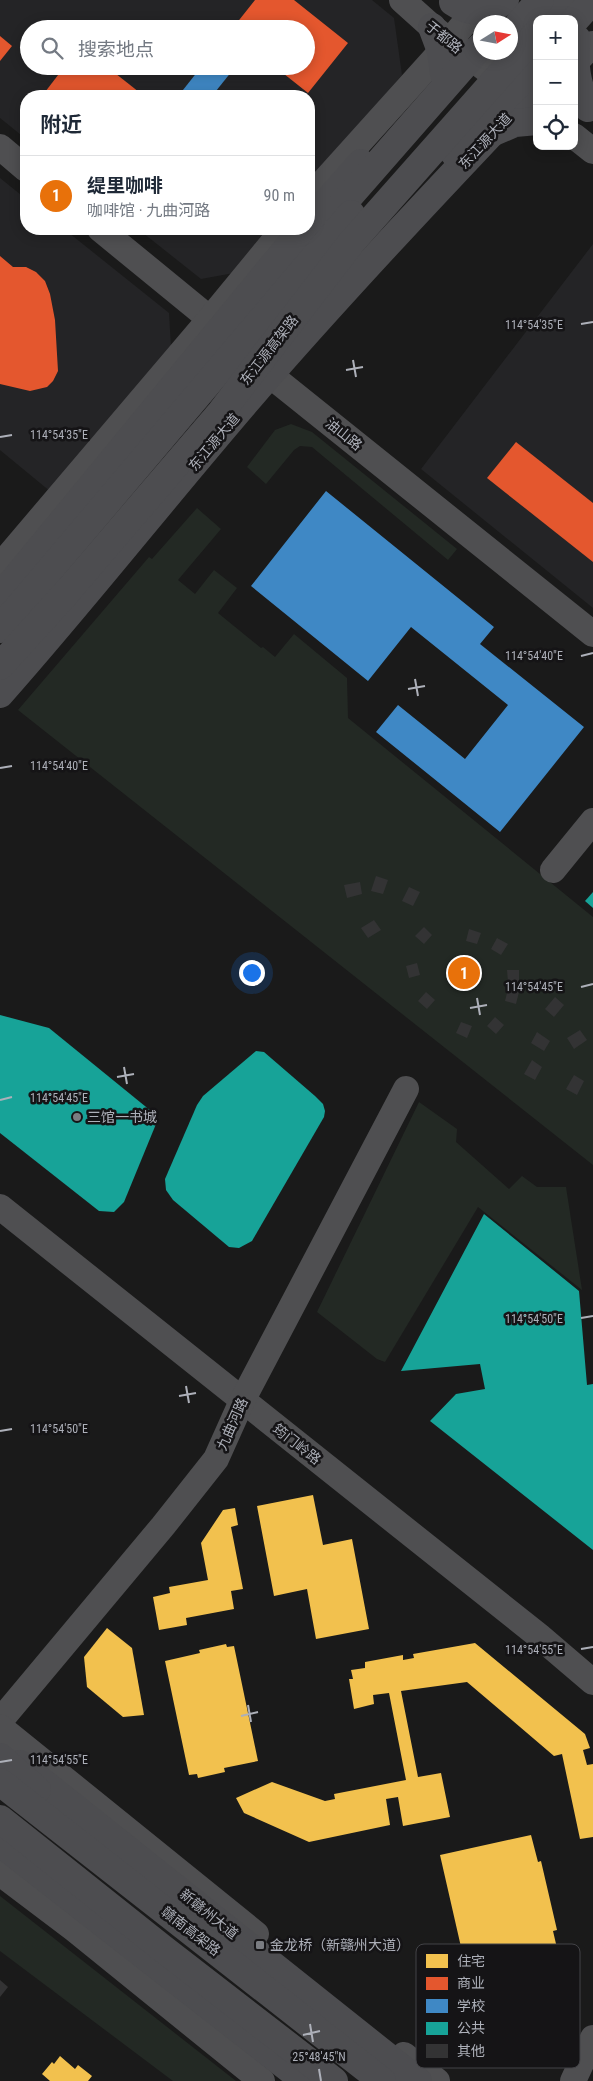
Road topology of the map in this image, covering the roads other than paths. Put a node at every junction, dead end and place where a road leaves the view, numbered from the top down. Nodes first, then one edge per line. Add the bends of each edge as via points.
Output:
1 (402, 0) edge
2 (505, 0) edge
3 (517, 0) edge
4 (540, 0) edge
5 (566, 0) edge
6 (593, 0) edge
7 (473, 12) edge
8 (505, 15) edge
9 (553, 15) edge
10 (518, 25) edge
11 (533, 38) edge
12 (581, 43) edge
13 (449, 50) edge
14 (518, 52) edge
15 (488, 60) edge
16 (533, 62) edge
17 (533, 69) edge
18 (585, 106) edge
19 (526, 114) edge
20 (578, 139) edge
21 (0, 147) edge
22 (593, 151) edge
23 (20, 163) edge
24 (315, 192) edge
25 (315, 215) edge
26 (107, 235) edge
27 (280, 235) edge
28 (298, 235) edge
29 (216, 325) junction
30 (274, 378) junction
31 (196, 399) junction
32 (221, 412) junction
33 (0, 566) edge
34 (59, 582) junction
35 (0, 597) edge
36 (0, 621) edge
37 (0, 629) edge
38 (593, 634) edge
39 (0, 666) edge
40 (0, 676) edge
41 (0, 694) edge
42 (0, 709) edge
43 (593, 821) edge
44 (553, 870) dead end
45 (406, 1090) dead end
46 (0, 1207) edge
47 (242, 1400) junction
48 (593, 1682) edge
49 (0, 1721) edge
50 (0, 1727) edge
51 (0, 1748) edge
52 (0, 1757) edge
53 (0, 1782) edge
54 (0, 1819) edge
55 (0, 1838) edge
56 (0, 1843) edge
57 (0, 1873) edge
58 (177, 1920) junction
59 (162, 1948) junction
60 (593, 2038) edge
61 (416, 2065) edge
62 (580, 2066) edge
63 (420, 2068) edge
64 (579, 2068) edge
65 (262, 2081) edge
66 (305, 2081) edge
67 (334, 2081) edge
68 (382, 2081) edge
69 (418, 2081) edge
70 (436, 2081) edge
71 (573, 2081) edge

1 - 13 street, 于都路
2 - 7 main road via 488,10
3 - 8 main road
4 - 10 main road
5 - 9 main road
6 - 12 main road
7 - 13 main road
11 - 32 main road, 东江源高架路, bridge via 351,243
12 - 18 main road via 577,80
13 - 19 street, 于都路
13 - 24 street
13 - 25 main road
13 - 31 main road, bridge
14 - 16 street
15 - 31 main road, 东江源高架路, bridge via 339,228
17 - 32 main road, bridge via 362,251
19 - 30 main road, 东江源大道 via 367,264
20 - 22 street
21 - 23 street
26 - 29 street, 油山路
27 - 29 street
28 - 29 main road
29 - 30 street, 油山路
29 - 33 street
29 - 35 main road
30 - 38 street, 油山路
30 - 41 main road, 东江源大道
30 - 42 street
31 - 34 main road, 东江源高架路, bridge
32 - 34 main road, 东江源高架路, bridge
34 - 36 main road, bridge
34 - 37 main road, 东江源高架路, bridge
34 - 39 main road, 东江源高架路, bridge
34 - 40 main road, bridge
43 - 44 street
45 - 47 street, 九曲河路
46 - 47 street, 筠门岭路
47 - 48 street, 筠门岭路
47 - 49 street, 九曲河路 via 216,1459
50 - 61 street
51 - 69 main road, 新赣州大道
52 - 58 main road
53 - 58 main road, 赣南高架路
54 - 59 main road
55 - 59 main road
56 - 66 main road
57 - 65 street
58 - 68 main road, 赣南高架路
59 - 67 main road
60 - 62 street
63 - 70 street
64 - 71 street

